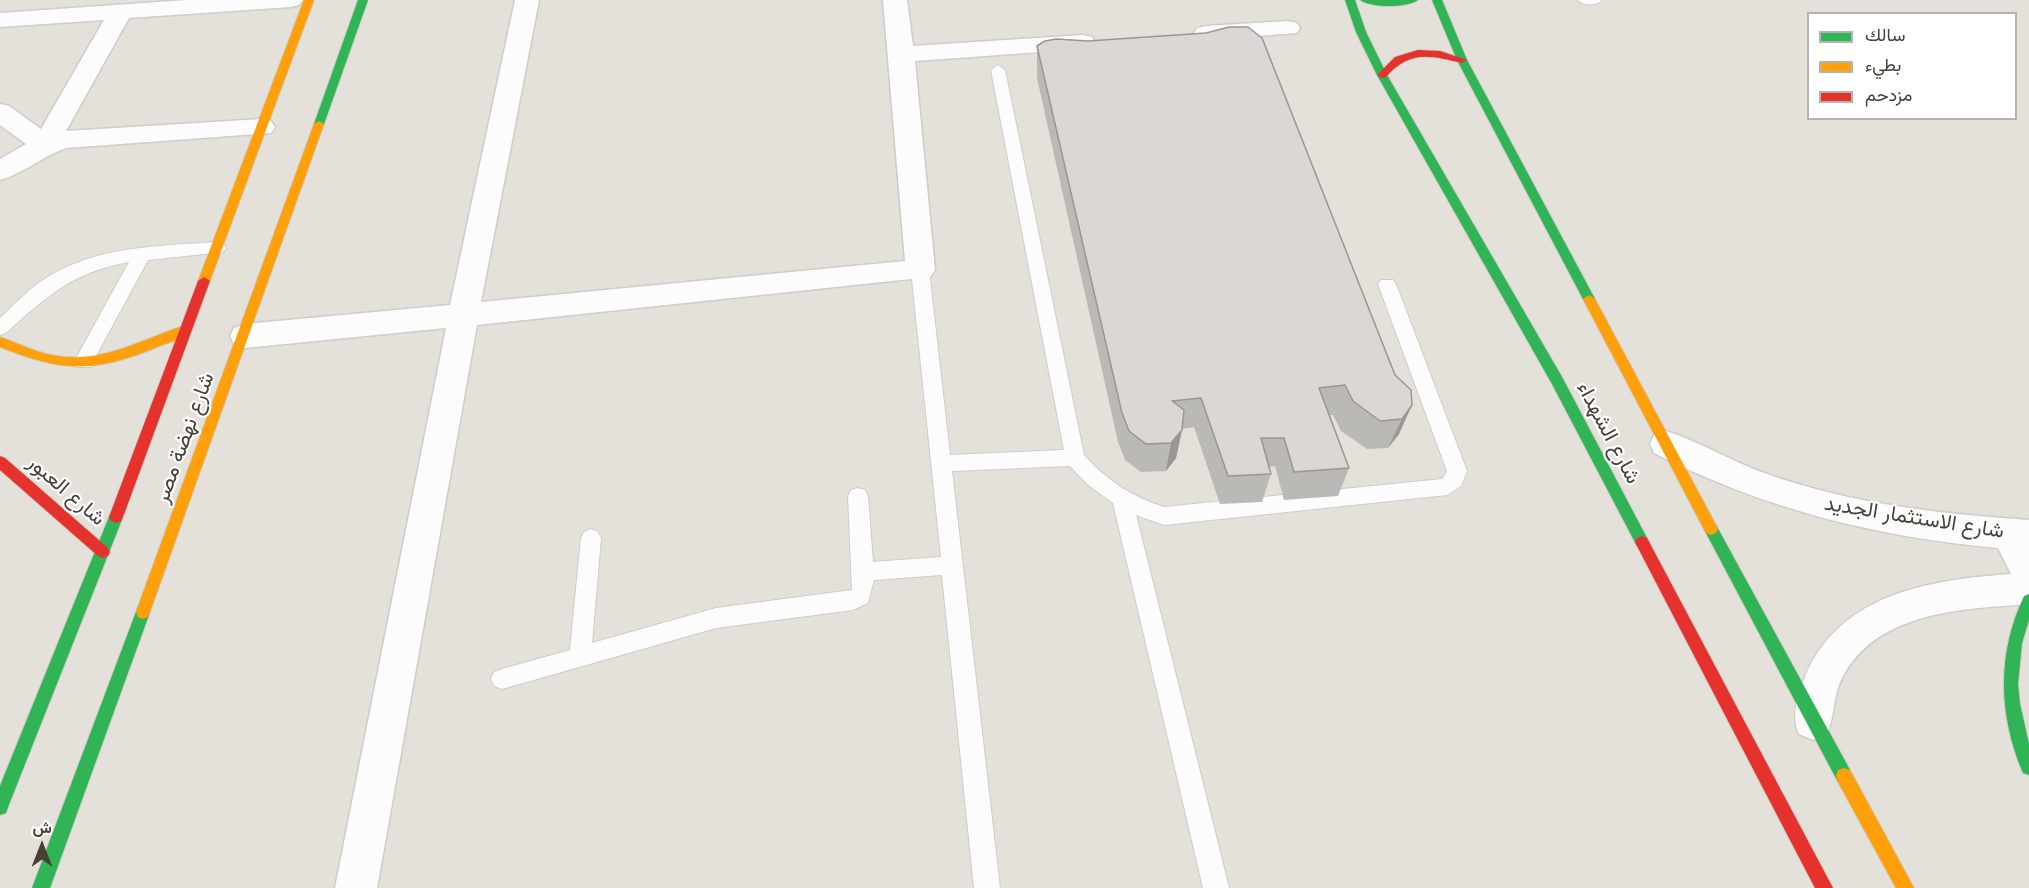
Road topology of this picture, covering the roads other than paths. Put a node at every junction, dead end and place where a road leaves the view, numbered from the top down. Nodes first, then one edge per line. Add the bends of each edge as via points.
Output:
1 (291, 0) edge
2 (309, 0) edge
3 (363, 0) edge
4 (527, 0) edge
5 (895, 0) edge
6 (1350, 0) edge
7 (1365, 0) edge
8 (1413, 0) edge
9 (1437, 0) edge
10 (1586, 0) edge
11 (1595, 0) edge
12 (245, 2) edge
13 (121, 11) junction
14 (0, 20) edge
15 (1287, 28) dead end
16 (1182, 35) edge
17 (1101, 40) edge
18 (902, 54) junction
19 (1462, 60) junction
20 (998, 70) dead end
21 (1382, 75) junction
22 (0, 112) edge
23 (262, 127) junction
24 (45, 145) junction
25 (0, 171) edge
26 (217, 248) junction
27 (142, 254) junction
28 (920, 270) junction
29 (1386, 284) dead end
30 (463, 317) junction
31 (0, 328) edge
32 (186, 330) junction
33 (245, 336) junction
34 (0, 342) edge
35 (83, 362) junction
36 (1666, 444) junction
37 (1075, 458) junction
38 (941, 463) junction
39 (5, 472) edge
40 (858, 496) dead end
41 (1122, 500) junction
42 (2018, 534) edge
43 (591, 538) dead end
44 (103, 552) junction
45 (952, 565) junction
46 (863, 572) junction
47 (2029, 574) edge
48 (2029, 588) edge
49 (2029, 601) edge
50 (580, 656) junction
51 (502, 679) dead end
52 (1813, 721) junction
53 (2029, 766) edge
54 (0, 807) edge
55 (41, 888) edge
56 (356, 888) edge
57 (987, 888) edge
58 (1216, 888) edge
59 (1824, 888) edge
60 (1905, 888) edge

1 - 12 street
2 - 23 main road, شارع نهضة مصر
3 - 33 main road, شارع نهضة مصر
4 - 30 street
5 - 18 street
6 - 21 main road, شارع الشهداء
7 - 8 main road
9 - 19 main road
10 - 11 lane
12 - 13 street
13 - 14 street
13 - 24 street
15 - 16 street
17 - 18 street
18 - 28 street
19 - 21 main road via 1420,51 1394,59
19 - 36 main road
20 - 37 lane
21 - 59 main road, شارع الشهداء via 1557,381
22 - 24 street
23 - 24 street via 74,139
23 - 26 main road, شارع نهضة مصر
24 - 25 street
26 - 27 lane
26 - 32 main road, شارع نهضة مصر
27 - 31 lane via 97,262 74,271 35,297
27 - 35 lane
28 - 30 street
28 - 38 lane
29 - 41 lane via 1457,471 1455,480 1447,487 1164,516
30 - 33 street
30 - 56 street
32 - 35 main road via 115,357
32 - 44 main road, شارع نهضة مصر
33 - 55 main road, شارع نهضة مصر
34 - 35 main road via 57,361
36 - 42 street, شارع الاستثمار الجديد via 1718,470 1834,508
36 - 52 main road
37 - 38 lane
37 - 41 lane via 1103,489
38 - 45 lane
39 - 44 main road, شارع العبور
40 - 46 lane
41 - 58 lane
42 - 47 street
43 - 50 lane
44 - 54 main road, شارع نهضة مصر
45 - 46 lane
45 - 57 lane
46 - 50 lane via 862,592 853,600 716,618
48 - 52 street via 1937,596 1889,610 1851,636 1825,674
49 - 53 main road via 2018,621 2009,658 2009,700
50 - 51 lane
52 - 60 main road

